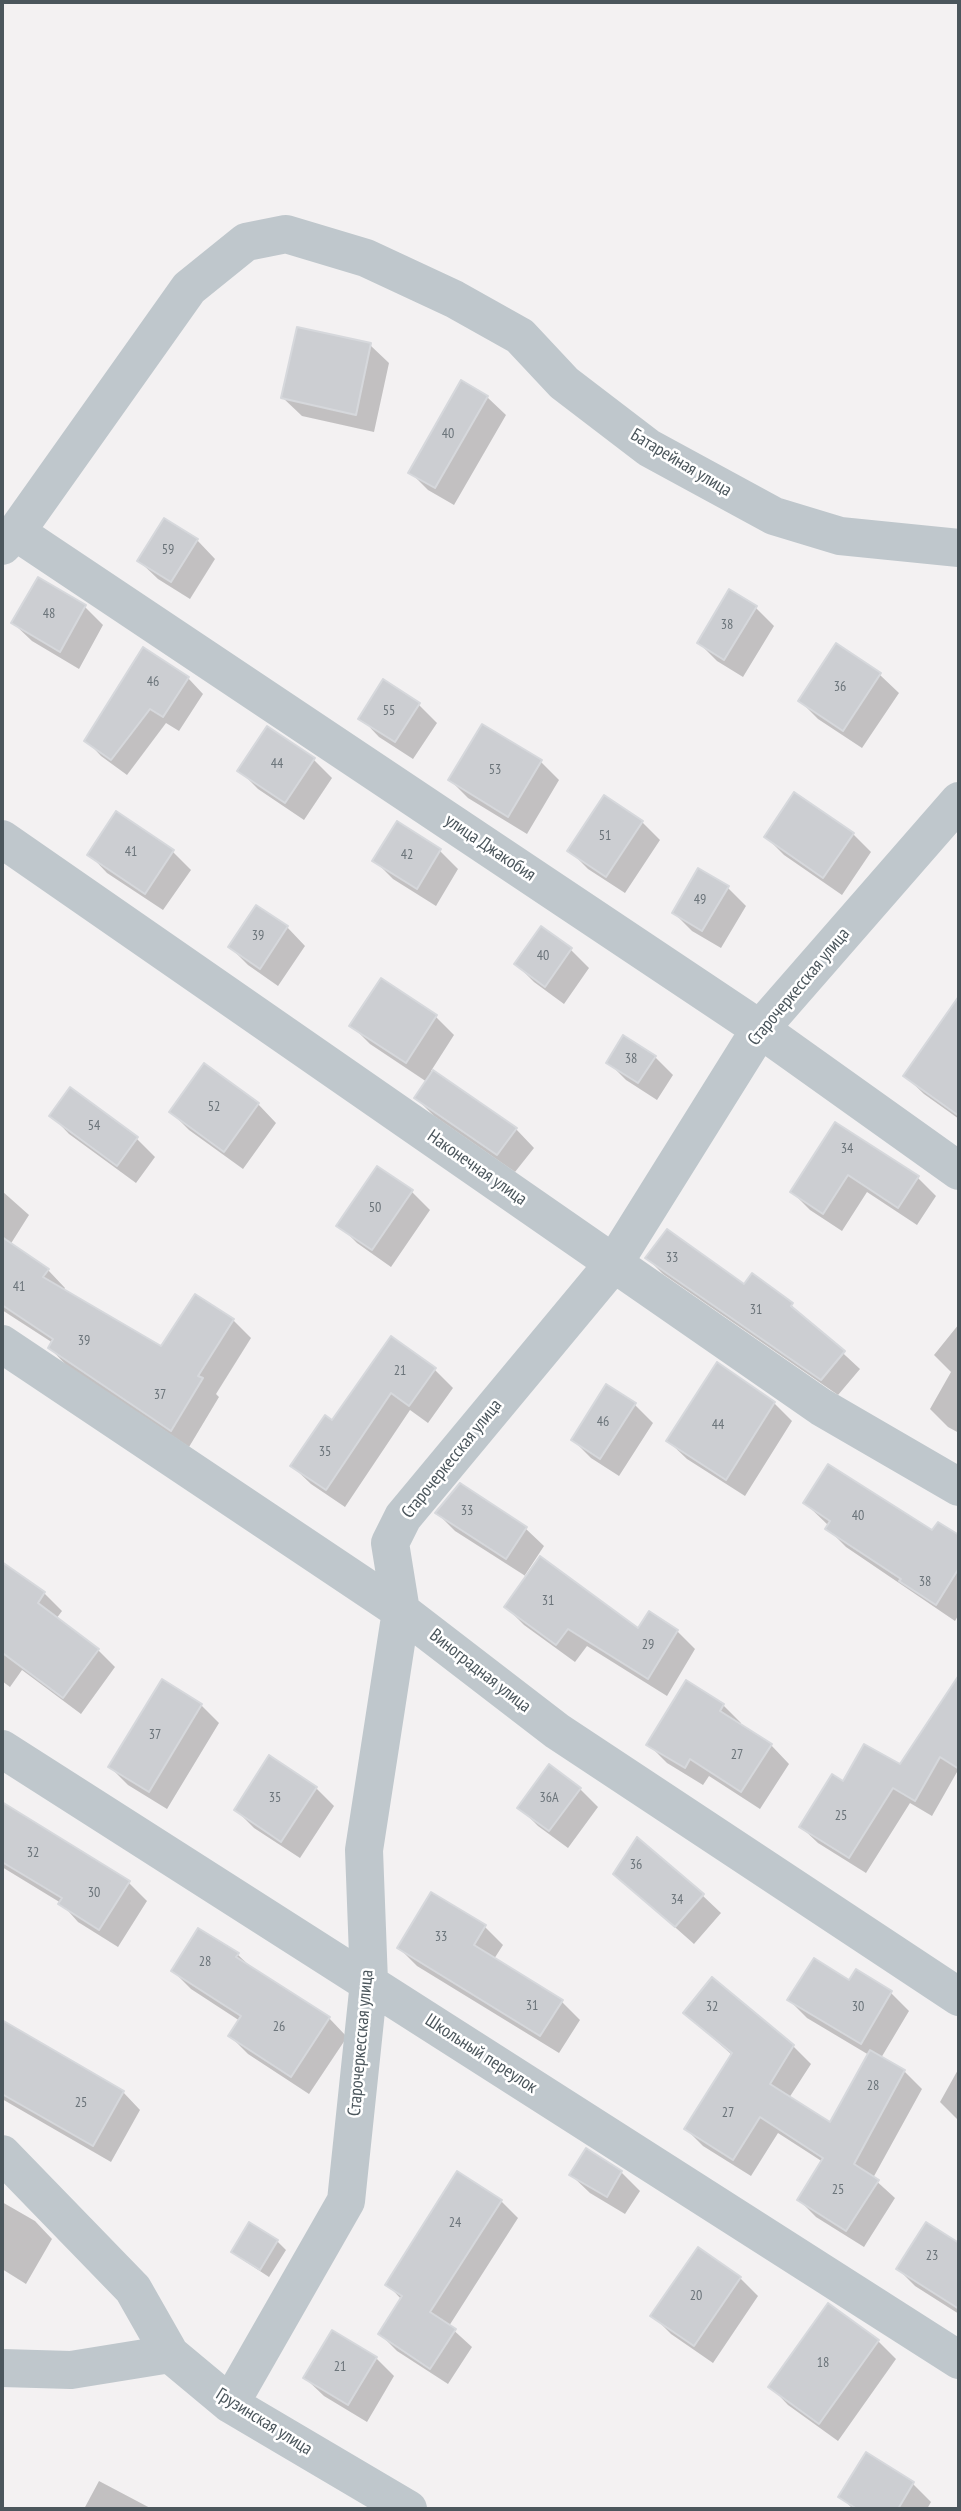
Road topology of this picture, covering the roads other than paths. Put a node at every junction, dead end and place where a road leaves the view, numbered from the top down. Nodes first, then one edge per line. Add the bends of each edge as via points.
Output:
1 (9, 539) edge
2 (959, 548) edge
3 (959, 801) edge
4 (2, 839) edge
5 (760, 1029) junction
6 (959, 1171) edge
7 (614, 1263) junction
8 (2, 1344) edge
9 (959, 1487) edge
10 (401, 1611) junction
11 (2, 1749) edge
12 (369, 1983) junction
13 (959, 1997) edge
14 (2, 2154) edge
15 (170, 2354) junction
16 (959, 2360) edge
17 (2, 2368) edge
18 (230, 2404) junction
19 (408, 2509) edge

1 - 2 street, Батарейная улица via 189,288 246,242 286,234 366,258 520,336 564,383 649,448 774,516 839,536
1 - 5 street, улица Джакобия
3 - 5 street, Старочеркесская улица
4 - 7 street, Наконечная улица
5 - 6 street, улица Джакобия
5 - 7 street, Старочеркесская улица
7 - 9 street, Наконечная улица via 821,1407
7 - 10 street, Старочеркесская улица via 403,1517 390,1543
8 - 10 street, Виноградная улица
10 - 12 street, Старочеркесская улица via 364,1850
10 - 13 street, Виноградная улица via 557,1731
11 - 12 street, Школьный переулок
12 - 16 street, Школьный переулок
12 - 18 street, Старочеркесская улица via 346,2202
14 - 15 street, Грузинская улица via 133,2289
15 - 17 street via 71,2370
15 - 18 street, Грузинская улица
18 - 19 street, Грузинская улица

